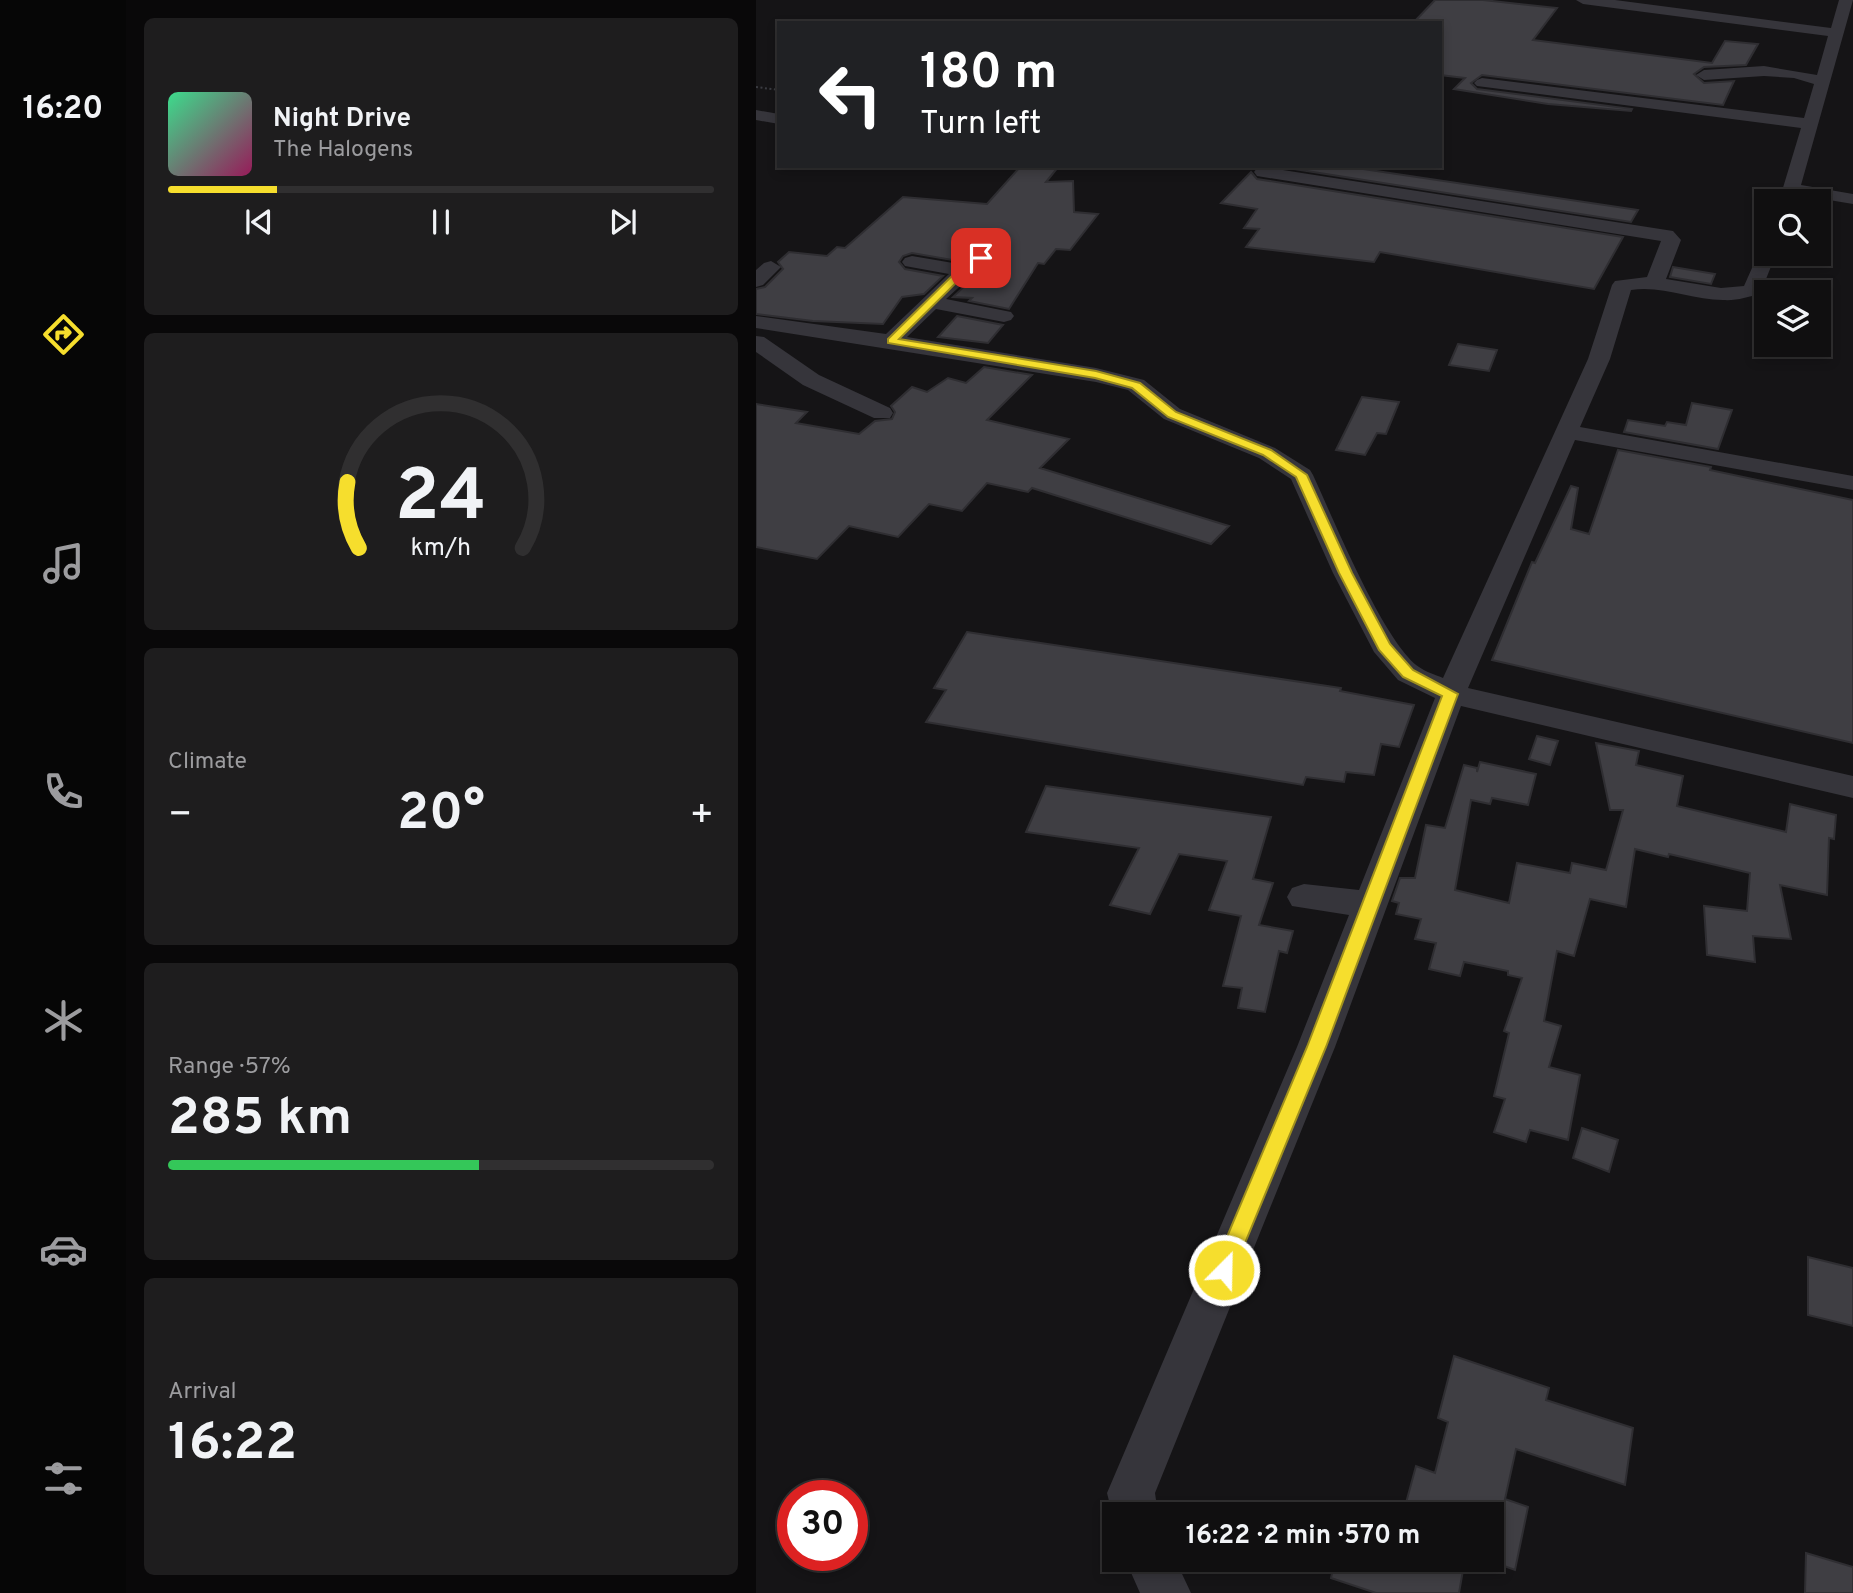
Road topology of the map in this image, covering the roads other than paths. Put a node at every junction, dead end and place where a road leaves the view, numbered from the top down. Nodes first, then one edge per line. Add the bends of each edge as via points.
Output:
1 (1583, 0) edge
2 (1846, 0) edge
3 (1837, 33) junction
4 (1704, 75) dead end
5 (1823, 82) junction
6 (1482, 83) dead end
7 (756, 115) edge
8 (777, 119) edge
9 (1810, 124) junction
10 (1263, 172) dead end
11 (1792, 189) edge
12 (1831, 198) edge
13 (1853, 199) edge
14 (981, 258) dead end
15 (912, 262) dead end
16 (1763, 266) edge
17 (771, 267) dead end
18 (963, 270) junction
19 (756, 281) edge
20 (1655, 283) junction
21 (931, 302) junction
22 (1003, 316) dead end
23 (756, 323) edge
24 (891, 341) junction
25 (756, 342) edge
26 (882, 412) dead end
27 (1567, 432) junction
28 (1853, 483) edge
29 (1451, 694) junction
30 (1853, 787) edge
31 (1304, 897) dead end
32 (1371, 904) junction
33 (1132, 1502) edge
34 (1156, 1572) edge
35 (1167, 1593) edge

1 - 3 street
2 - 3 street
3 - 5 street
4 - 5 street via 1759,70
5 - 9 street
6 - 9 street
7 - 8 street
9 - 11 street
10 - 20 street via 1666,234 1671,240
12 - 13 street
14 - 18 street
15 - 18 street
16 - 20 street via 1754,290 1744,294
17 - 19 street
18 - 21 street
20 - 27 street via 1622,285 1599,359
21 - 22 street
21 - 24 street
23 - 24 street
24 - 29 street via 1096,375 1136,386 1172,414 1267,453 1301,475 1384,646 1408,673
25 - 26 street via 811,380
27 - 28 street
27 - 29 street
29 - 30 street
29 - 32 street
31 - 32 street
32 - 33 street via 1131,1493
34 - 35 street

